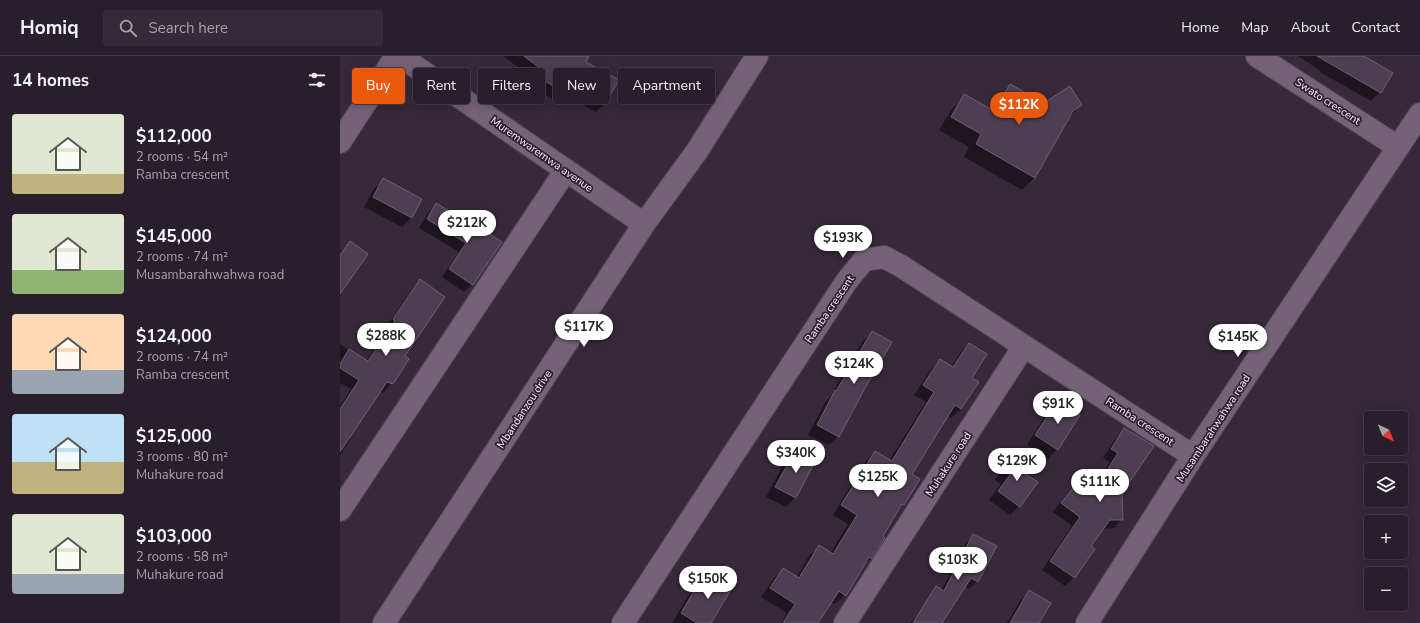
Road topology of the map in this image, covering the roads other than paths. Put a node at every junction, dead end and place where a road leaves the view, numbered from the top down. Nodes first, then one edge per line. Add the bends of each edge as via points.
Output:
1 (396, 56) edge
2 (400, 56) edge
3 (757, 56) edge
4 (1257, 56) edge
5 (1420, 114) edge
6 (340, 142) edge
7 (1398, 147) junction
8 (566, 170) junction
9 (644, 224) junction
10 (1024, 346) junction
11 (1194, 456) junction
12 (340, 510) edge
13 (1096, 620) edge
14 (384, 623) edge
15 (623, 623) edge
16 (845, 623) edge

1 - 6 street
2 - 8 street, Muremwaremwa avenue
3 - 9 street, Mbandanzou drive via 697,151
4 - 7 street, Swato crescent
5 - 7 street, Musambarahwahwa road
7 - 11 street, Musambarahwahwa road
8 - 9 street, Muremwaremwa avenue
8 - 12 street
9 - 14 street, Mbandanzou drive
10 - 11 street, Ramba crescent
10 - 15 street, Ramba crescent via 901,266 884,258 864,260 841,289
10 - 16 street, Muhakure road
11 - 13 street, Musambarahwahwa road

